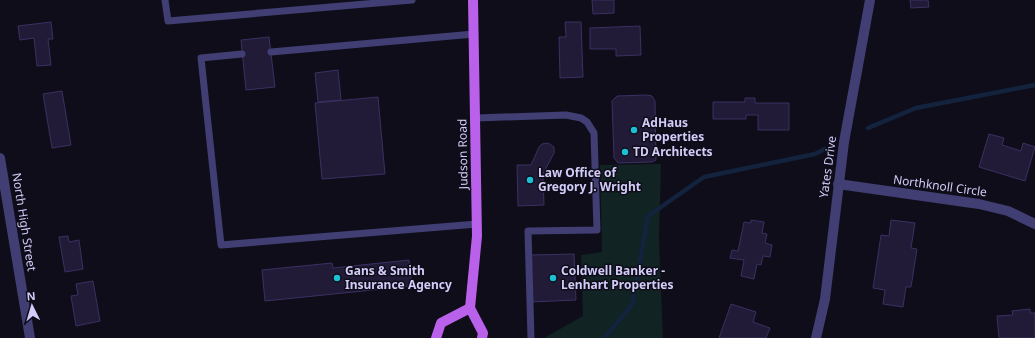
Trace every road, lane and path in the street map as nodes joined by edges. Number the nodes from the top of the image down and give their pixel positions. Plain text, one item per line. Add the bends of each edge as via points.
1 (165, 0) edge
2 (412, 0) edge
3 (473, 0) edge
4 (870, 0) edge
5 (474, 34) junction
6 (271, 52) dead end
7 (242, 54) dead end
8 (476, 118) junction
9 (0, 158) edge
10 (2, 178) edge
11 (838, 184) junction
12 (477, 224) junction
13 (1035, 224) edge
14 (470, 308) junction
15 (30, 338) edge
16 (436, 338) edge
17 (482, 338) edge
18 (531, 338) edge
19 (816, 338) edge

1 - 2 lane via 168,21
3 - 5 main road, Judson Road
4 - 11 street, Yates Drive
5 - 6 lane
5 - 8 main road, Judson Road
7 - 12 lane via 201,58 221,245
8 - 12 main road, Judson Road
8 - 18 lane via 566,115 581,118 594,132 597,230 528,231
9 - 10 street, North High Street
10 - 15 street, North High Street
11 - 13 street, Northknoll Circle via 979,204 1008,211
11 - 19 street, Yates Drive via 825,299
12 - 14 main road, Judson Road
14 - 16 main road via 441,323
14 - 17 main road via 483,333

